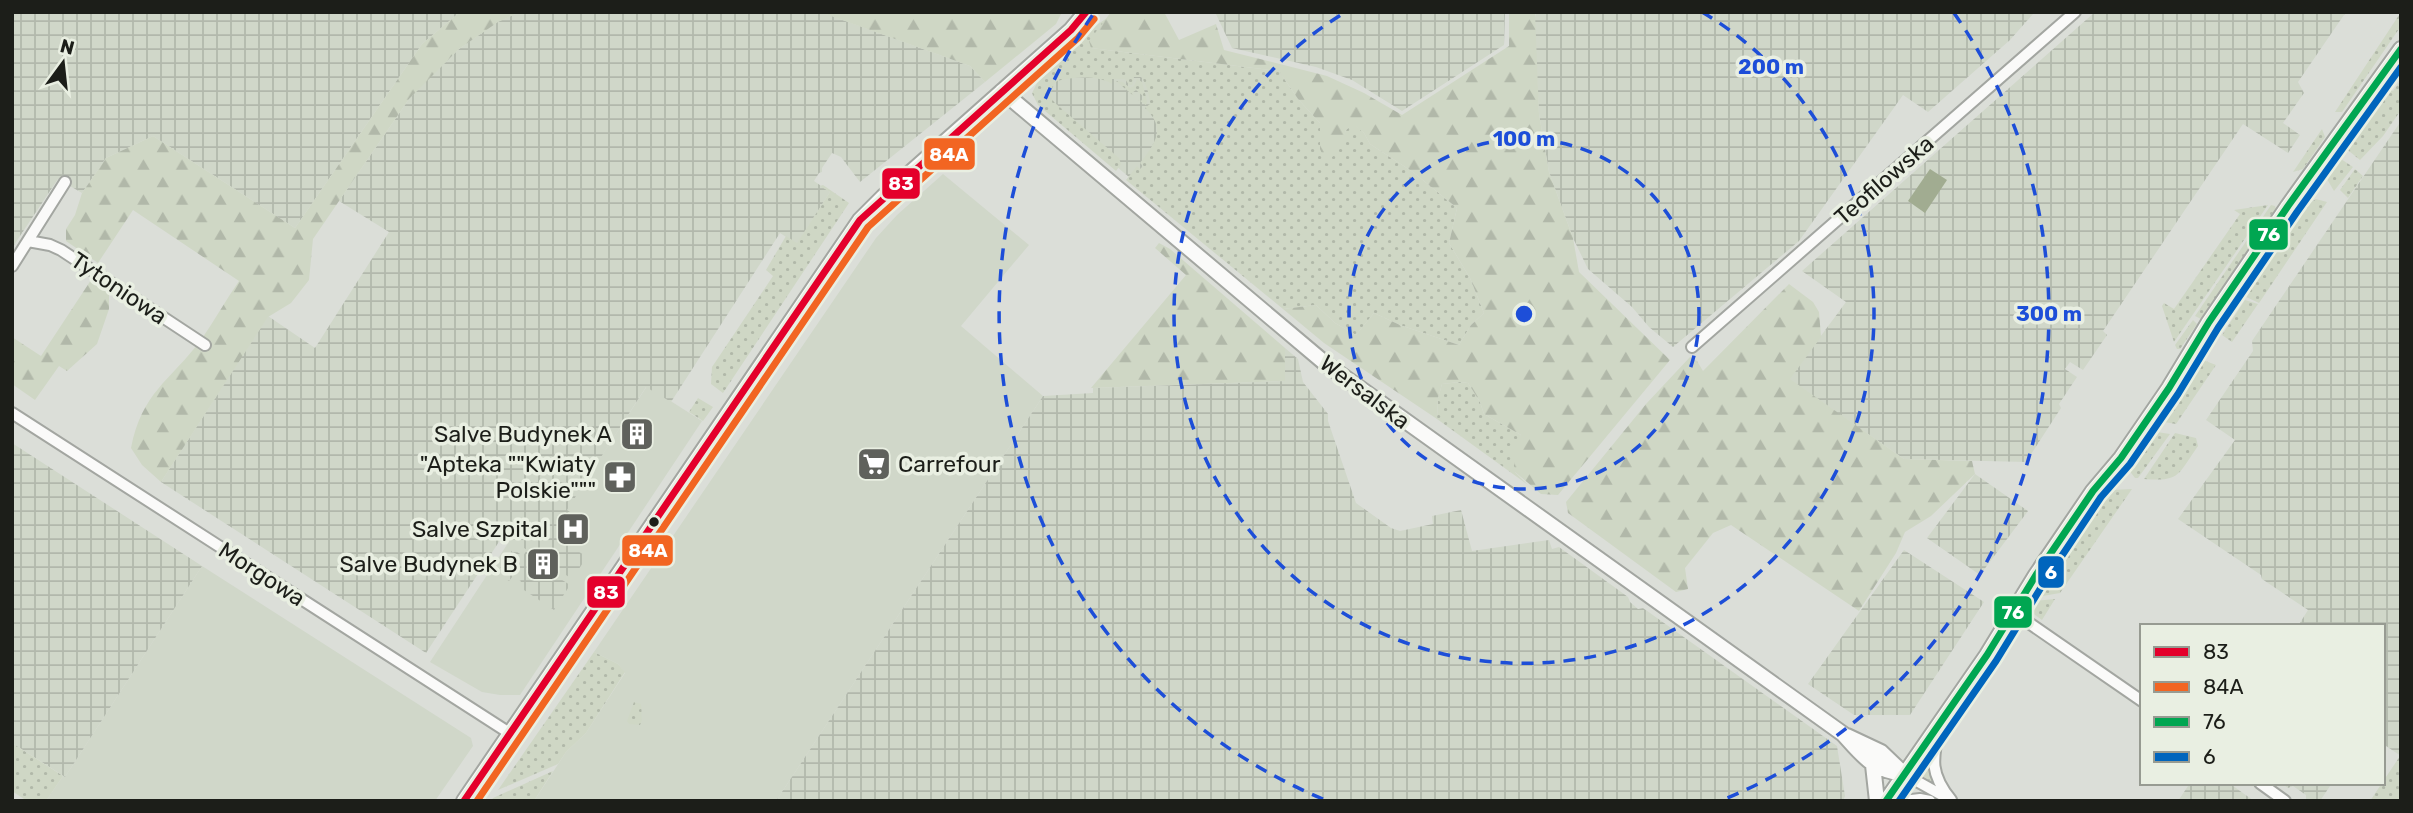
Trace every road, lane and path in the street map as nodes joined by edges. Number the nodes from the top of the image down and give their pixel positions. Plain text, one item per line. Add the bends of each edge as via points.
1 (1087, 12) edge
2 (2075, 12) edge
3 (2401, 49) edge
4 (1002, 91) junction
5 (65, 182) dead end
6 (29, 241) junction
7 (12, 266) edge
8 (205, 345) dead end
9 (1692, 347) dead end
10 (12, 414) edge
11 (2013, 612) junction
12 (2140, 700) edge
13 (1940, 724) junction
14 (511, 734) junction
15 (1843, 734) junction
16 (1873, 765) junction
17 (1904, 774) junction
18 (2263, 785) edge
19 (464, 801) edge
20 (1877, 801) edge
21 (1885, 801) edge
22 (1903, 801) edge
23 (1930, 801) edge
24 (1951, 801) edge
25 (2285, 801) edge

1 - 4 street
2 - 9 street, Teofilowska
3 - 11 street
4 - 14 street via 860,220
4 - 15 street, Wersalska via 1326,364
5 - 6 street
6 - 7 street
6 - 8 street, Tytoniowa via 61,250
10 - 14 street, Morgowa
11 - 12 street
11 - 13 street
13 - 17 street
13 - 24 street, Wersalska via 1934,768
14 - 19 street
15 - 16 street, Wersalska
15 - 17 street, Wersalska via 1881,752
16 - 17 street, Wersalska
16 - 20 street
17 - 21 street
17 - 24 street, Wersalska
18 - 25 street
22 - 23 street

